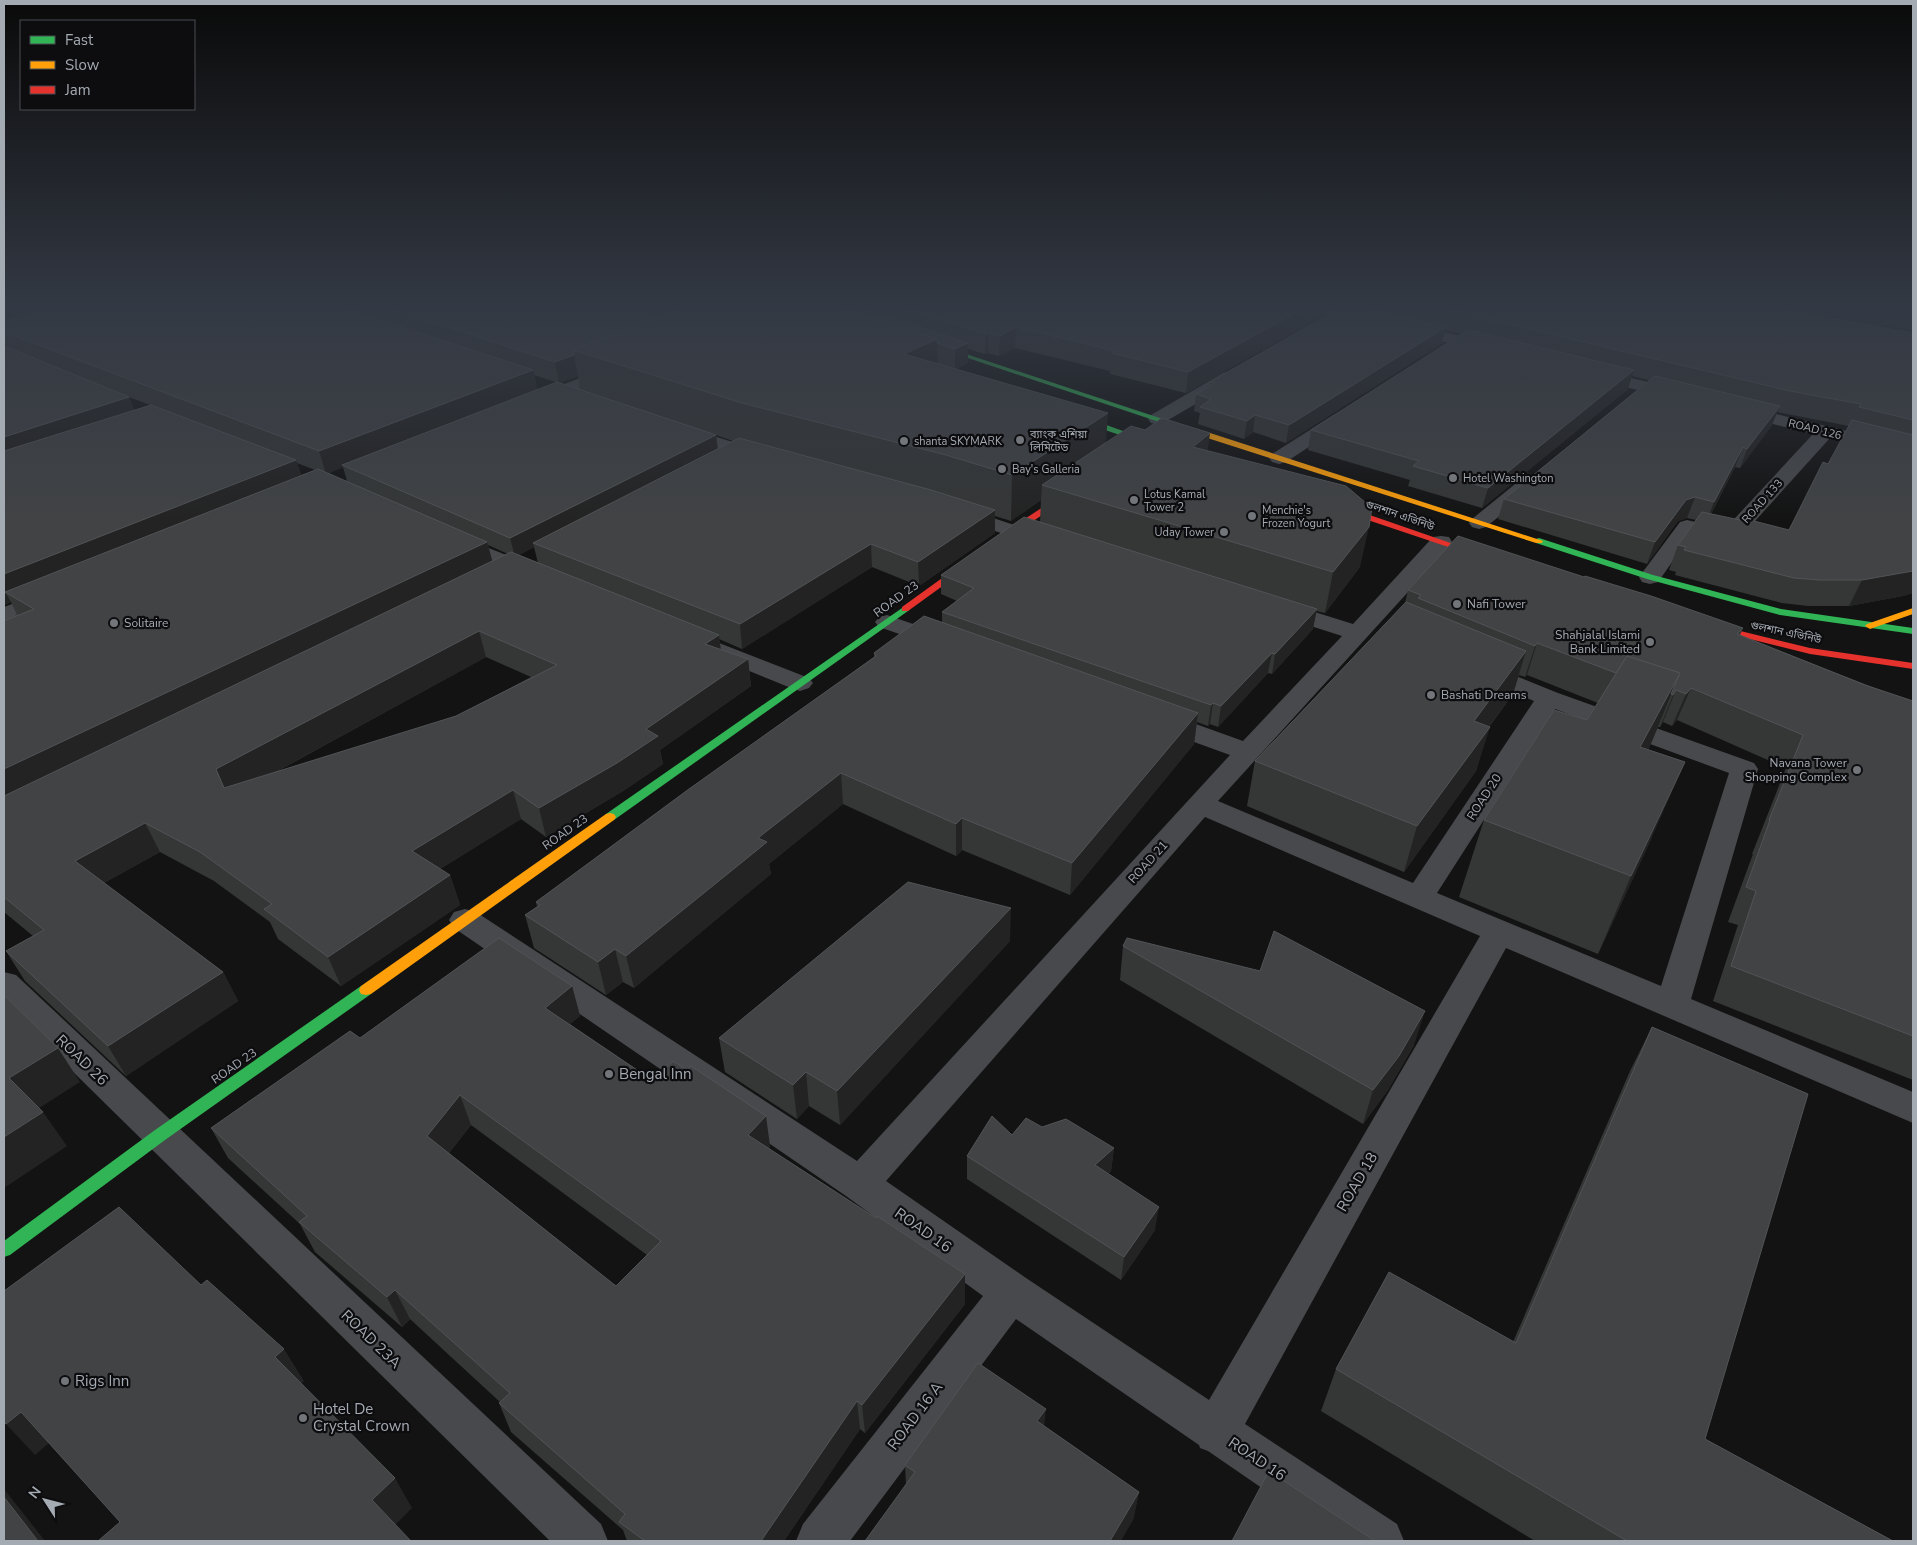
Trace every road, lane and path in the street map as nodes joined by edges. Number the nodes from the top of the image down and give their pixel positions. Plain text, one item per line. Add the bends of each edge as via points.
1 (594, 378) edge
2 (1035, 378) edge
3 (1228, 378) edge
4 (1613, 378) edge
5 (534, 381) edge
6 (1645, 386) junction
7 (562, 391) junction
8 (1693, 398) edge
9 (1630, 399) edge
10 (590, 400) edge
11 (1721, 406) edge
12 (517, 408) edge
13 (1353, 410) edge
14 (1062, 413) edge
15 (1157, 419) junction
16 (665, 425) edge
17 (1825, 432) junction
18 (1163, 446) edge
19 (739, 451) junction
20 (1913, 453) edge
21 (1279, 458) junction
22 (778, 462) edge
23 (714, 464) edge
24 (1547, 467) edge
25 (1081, 485) edge
26 (1320, 501) edge
27 (948, 509) edge
28 (1479, 523) junction
29 (1017, 528) junction
30 (435, 531) edge
31 (1048, 535) edge
32 (1441, 542) junction
33 (542, 554) edge
34 (1497, 560) edge
35 (516, 567) junction
36 (1650, 577) junction
37 (490, 580) edge
38 (553, 582) edge
39 (68, 589) edge
40 (1254, 600) edge
41 (1913, 611) edge
42 (4, 615) edge
43 (887, 622) junction
44 (1696, 622) edge
45 (1870, 626) junction
46 (1371, 628) junction
47 (1724, 631) junction
48 (1913, 631) edge
49 (700, 642) edge
50 (961, 649) edge
51 (1792, 658) edge
52 (1458, 659) edge
53 (1913, 666) edge
54 (800, 683) junction
55 (1549, 698) junction
56 (1136, 712) edge
57 (1248, 752) junction
58 (1200, 804) junction
59 (1419, 897) junction
60 (465, 920) junction
61 (1499, 932) junction
62 (4, 984) edge
63 (1672, 1005) junction
64 (1913, 1108) edge
65 (160, 1135) junction
66 (860, 1184) junction
67 (4, 1250) edge
68 (1010, 1292) junction
69 (1216, 1432) junction
70 (584, 1541) edge
71 (820, 1541) edge
72 (1380, 1541) edge

1 - 7 street
2 - 15 main road, গুলশান এভিনিউ
3 - 15 street
4 - 6 street
5 - 7 street
6 - 8 street
6 - 9 street
7 - 10 street
7 - 12 street
11 - 17 street, ROAD 126
13 - 21 street
14 - 18 main road via 1140,444
15 - 21 main road, গুলশান এভিনিউ
16 - 19 street
17 - 20 street, ROAD 126
17 - 36 street, ROAD 133 via 1730,537 1687,526
19 - 22 street
19 - 23 street
21 - 28 main road, গুলশান এভিনিউ
24 - 28 street
25 - 29 main road, ROAD 23
26 - 32 main road, গুলশান এভিনিউ
27 - 29 street
28 - 36 main road, গুলশান এভিনিউ
29 - 31 street
29 - 43 main road, ROAD 23
30 - 35 street
32 - 34 main road, গুলশান এভিনিউ
32 - 46 street, ROAD 21
33 - 35 street
35 - 37 street
35 - 38 street
36 - 45 main road, গুলশান এভিনিউ via 1780,612
39 - 42 street
40 - 46 street
41 - 45 main road
43 - 50 street
43 - 54 main road, ROAD 23
44 - 47 main road, গুলশান এভিনিউ
45 - 48 main road, গুলশান এভিনিউ
46 - 57 street, ROAD 21
47 - 51 main road
47 - 53 main road, গুলশান এভিনিউ via 1810,651
49 - 54 street
52 - 55 street
54 - 60 main road, ROAD 23
55 - 59 street, ROAD 20
55 - 63 street via 1744,769
56 - 57 street
57 - 58 street, ROAD 21
58 - 59 street
58 - 66 street, ROAD 21
59 - 61 street
60 - 65 main road, ROAD 23
60 - 66 street, ROAD 16
61 - 63 street
61 - 69 street, ROAD 18
62 - 65 street, ROAD 26
63 - 64 street
65 - 67 main road, ROAD 23
65 - 70 street, ROAD 23A
66 - 68 street, ROAD 16
68 - 69 street, ROAD 16
68 - 71 street, ROAD 16 A
69 - 72 street, ROAD 16

